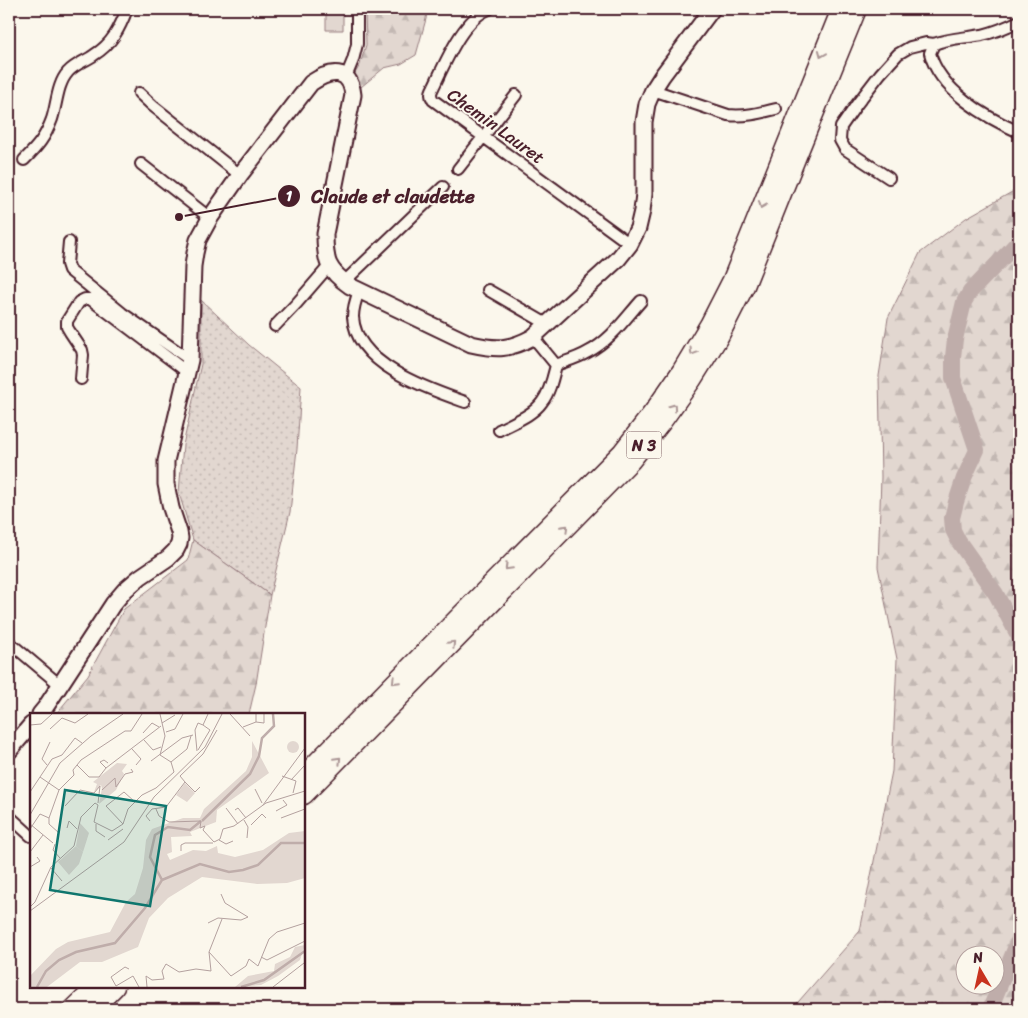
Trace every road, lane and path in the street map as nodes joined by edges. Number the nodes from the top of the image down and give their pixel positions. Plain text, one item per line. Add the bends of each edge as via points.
1 (127, 9) edge
2 (358, 9) edge
3 (489, 9) edge
4 (841, 9) edge
5 (857, 9) edge
6 (709, 10) edge
7 (1019, 21) edge
8 (934, 44) junction
9 (346, 77) junction
10 (653, 90) junction
11 (139, 93) dead end
12 (516, 95) dead end
13 (776, 109) dead end
14 (1019, 132) edge
15 (483, 137) junction
16 (24, 160) dead end
17 (141, 164) dead end
18 (458, 169) dead end
19 (240, 175) junction
20 (889, 178) dead end
21 (443, 188) dead end
22 (210, 218) junction
23 (69, 242) dead end
24 (630, 244) junction
25 (329, 266) junction
26 (344, 282) junction
27 (359, 290) junction
28 (488, 290) dead end
29 (641, 301) dead end
30 (547, 324) junction
31 (275, 326) dead end
32 (533, 337) junction
33 (556, 365) junction
34 (188, 366) junction
35 (80, 379) dead end
36 (465, 402) dead end
37 (500, 430) dead end
38 (9, 642) edge
39 (60, 685) junction
40 (41, 713) edge
41 (30, 726) edge
42 (9, 752) edge
43 (305, 774) edge
44 (305, 794) edge
45 (9, 816) edge
46 (30, 835) edge
47 (95, 988) edge
48 (114, 988) edge
49 (74, 1009) edge
50 (94, 1009) edge

1 - 16 street via 112,40 68,72 60,86 46,133
2 - 9 street via 357,44
3 - 15 street, Chemin Lauret via 477,17 455,42 431,93 433,100
4 -> 43 highway, N 3 via 732,280 709,325 653,412 622,452
44 -> 5 highway, N 3 via 631,461 692,380 745,286
6 - 10 main road
7 - 8 street via 982,35
8 - 14 street via 931,58 950,87 975,108
8 - 20 street via 910,47 898,54 841,127 840,140 845,149
9 - 19 main road via 326,74 312,83
9 - 25 main road via 353,94 325,234
10 - 13 street via 728,115 750,115
10 - 24 main road via 644,122 642,211
11 - 19 street
12 - 15 street
15 - 18 street
15 - 24 street, Chemin Lauret
17 - 22 street
19 - 22 main road
21 - 26 street
22 - 34 main road via 198,240 193,266
23 - 34 street via 69,270
24 - 30 main road
25 - 26 main road
25 - 31 street
26 - 27 main road
27 - 32 main road via 471,344 501,348 518,345
27 - 36 street via 353,317 357,332 374,358 424,387
28 - 30 street
29 - 33 street via 603,342 589,352
30 - 32 main road
32 - 33 street
33 - 37 street via 542,402
34 - 35 street via 90,299 85,299 79,302 67,322 82,350
34 - 39 main road via 166,461 166,484 179,532 179,544 168,558 140,577 113,604
38 - 39 street
39 - 40 main road
41 - 42 main road
45 - 46 street
47 - 49 highway
48 - 50 highway

